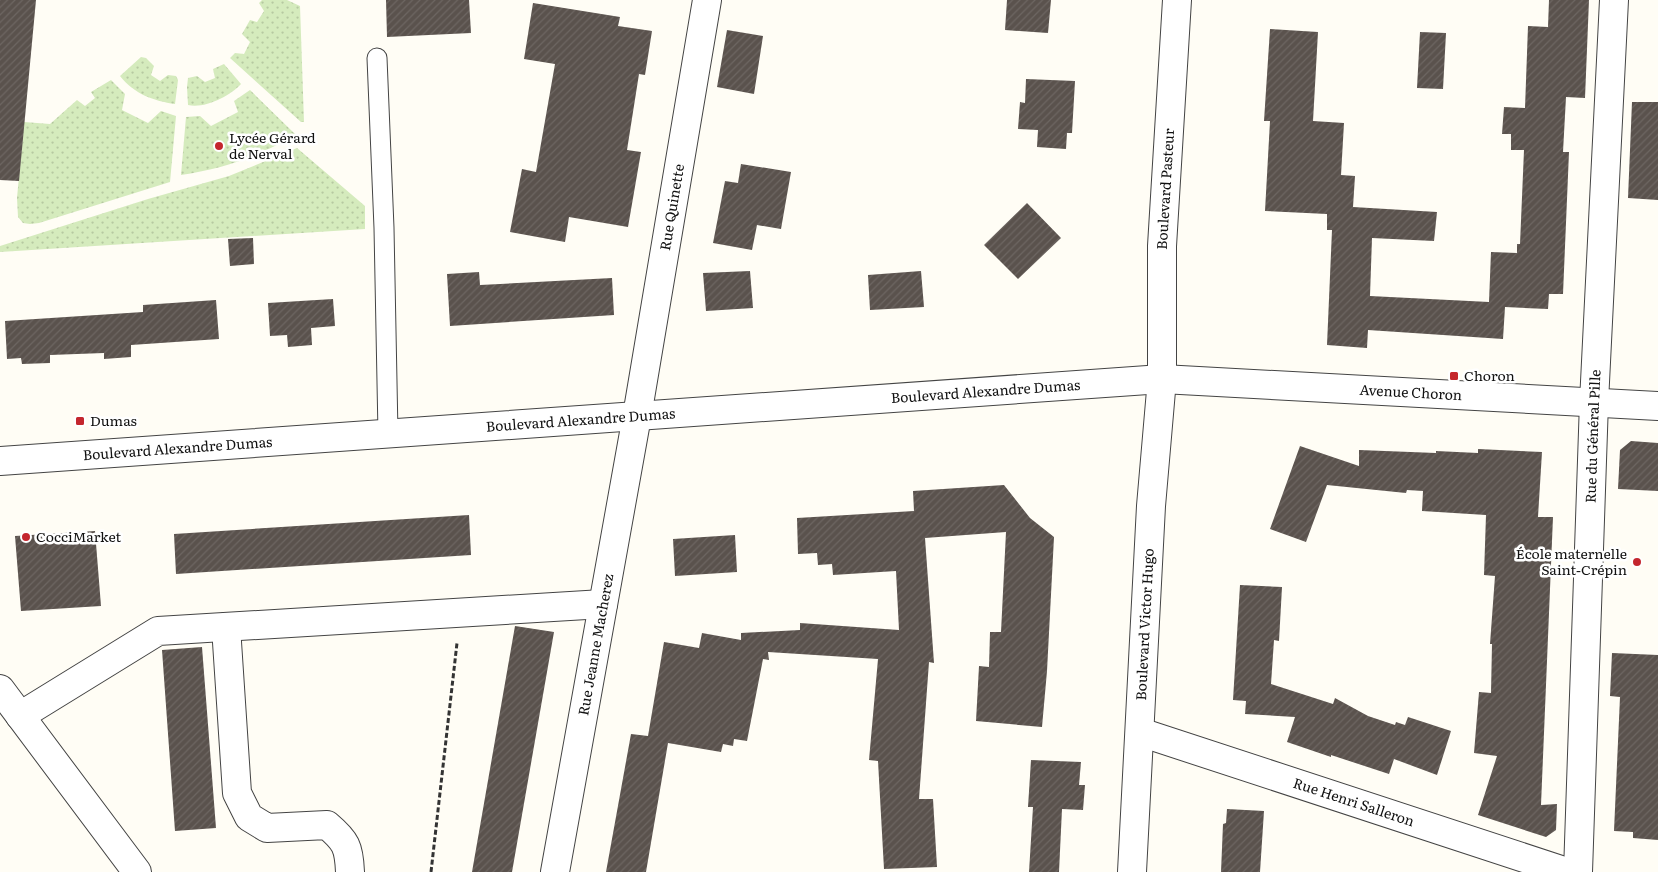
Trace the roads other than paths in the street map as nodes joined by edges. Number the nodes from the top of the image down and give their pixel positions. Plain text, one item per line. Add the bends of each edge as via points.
1 (707, 0) edge
2 (1176, 0) edge
3 (1614, 0) edge
4 (377, 58) dead end
5 (1162, 379) junction
6 (1594, 402) junction
7 (1658, 406) edge
8 (637, 416) junction
9 (388, 433) junction
10 (0, 460) edge
11 (603, 604) junction
12 (226, 627) junction
13 (0, 689) edge
14 (20, 716) junction
15 (1140, 732) junction
16 (137, 872) edge
17 (350, 872) edge
18 (554, 872) edge
19 (1132, 872) edge
20 (1567, 872) edge
21 (1578, 872) edge

1 - 8 street, Rue Quinette
2 - 5 street, Boulevard Pasteur via 1162,246
3 - 6 street, Rue du Général Pille
4 - 9 lane
5 - 6 street, Avenue Choron
5 - 8 street, Boulevard Alexandre Dumas
5 - 15 street, Boulevard Victor Hugo via 1151,506
6 - 7 street, Avenue Choron
6 - 21 street, Rue du Général Pille
8 - 9 street, Boulevard Alexandre Dumas
8 - 11 street, Rue Jeanne Macherez
9 - 10 street, Boulevard Alexandre Dumas
11 - 12 street
11 - 18 street, Rue Jeanne Macherez
12 - 14 street via 158,631
12 - 17 street via 236,793 249,816 267,828 327,825 342,838 349,856
13 - 14 street
14 - 16 street
15 - 19 street, Boulevard Victor Hugo
15 - 20 street, Rue Henri Salleron

